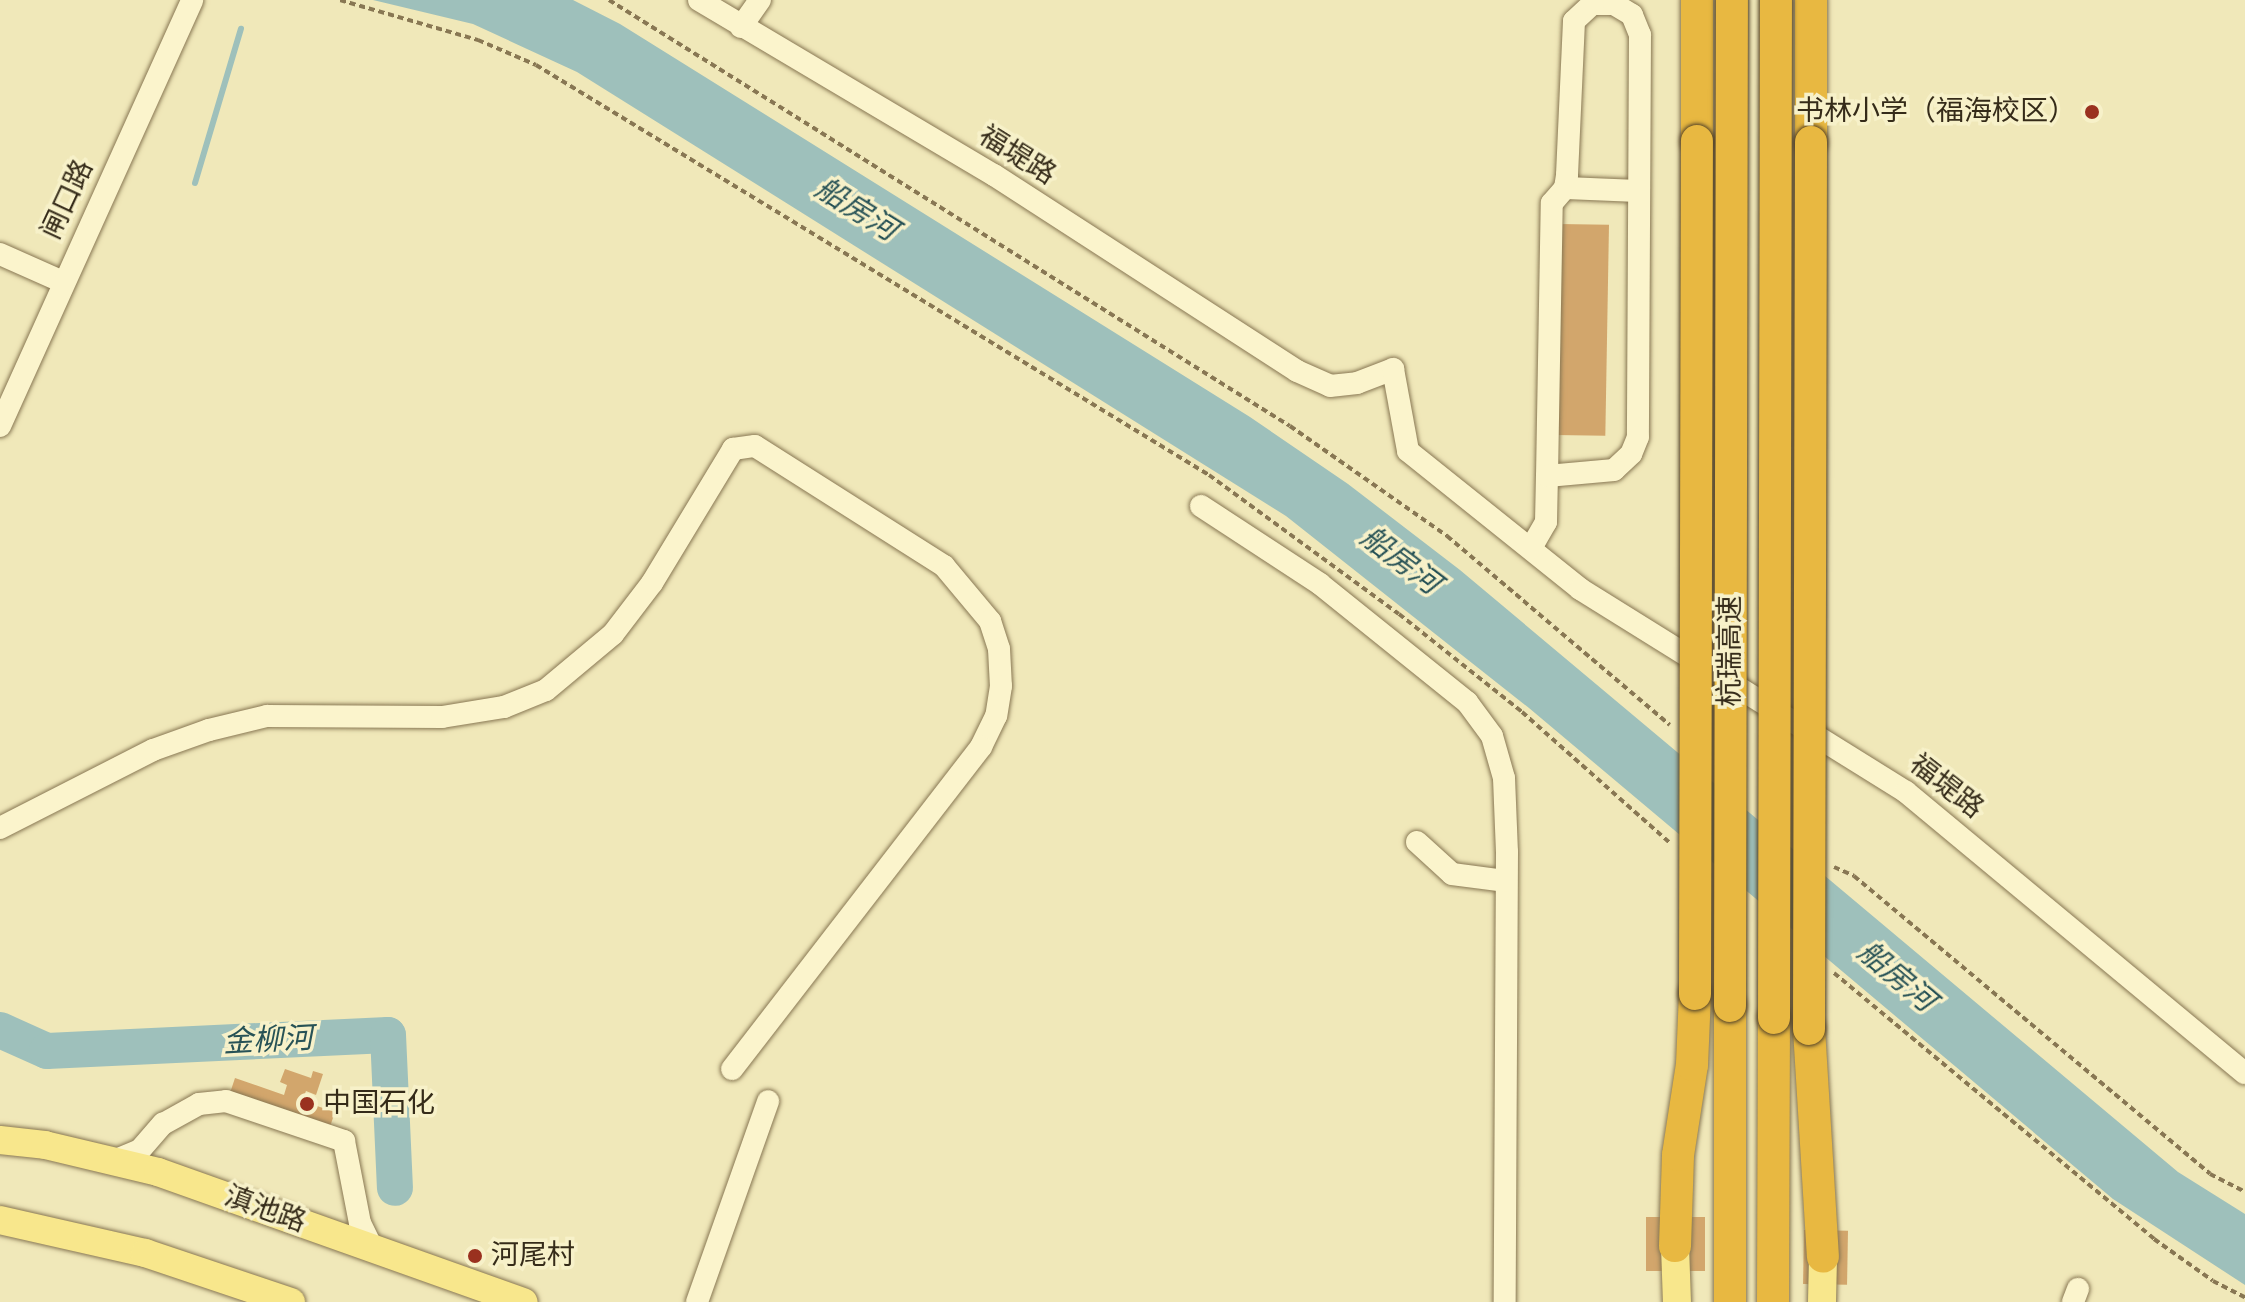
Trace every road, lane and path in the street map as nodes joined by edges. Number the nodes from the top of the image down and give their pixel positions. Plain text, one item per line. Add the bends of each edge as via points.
1 (192, 0) edge
2 (340, 0) edge
3 (609, 0) edge
4 (699, 0) edge
5 (760, 0) edge
6 (1697, 0) edge
7 (1732, 0) edge
8 (1776, 0) edge
9 (1811, 0) edge
10 (741, 27) junction
11 (1565, 188) junction
12 (1639, 191) junction
13 (0, 254) edge
14 (63, 282) junction
15 (0, 426) edge
16 (1209, 475) dead end
17 (1547, 476) junction
18 (1201, 506) dead end
19 (1531, 548) junction
20 (1673, 728) dead end
21 (0, 828) edge
22 (1417, 842) dead end
23 (1822, 857) dead end
24 (1505, 881) junction
25 (732, 1069) dead end
26 (2245, 1073) edge
27 (768, 1101) dead end
28 (0, 1140) edge
29 (114, 1161) junction
30 (2245, 1192) edge
31 (0, 1220) edge
32 (1675, 1246) joint
33 (373, 1250) junction
34 (1823, 1257) joint
35 (291, 1302) edge
36 (524, 1302) edge
37 (697, 1302) edge
38 (1505, 1302) edge
39 (1677, 1302) edge
40 (1730, 1302) edge
41 (1773, 1302) edge
42 (1822, 1302) edge

1 - 14 street, 闸口路
2 - 16 path via 478,40 536,65
3 - 20 path via 1290,426 1460,545
4 - 10 street, 福堤路
5 - 10 street
6 - 32 highway, bridge via 1695,994 1693,1056 1678,1155
7 - 40 highway, 杭瑞高速, bridge
8 - 41 highway, 杭瑞高速, bridge
9 - 34 highway, bridge via 1809,1029
10 - 19 street, 福堤路 via 994,175 1297,371 1330,386 1357,383 1393,369 1408,451
11 - 12 street
11 - 12 street via 1574,21 1592,4 1614,4 1632,15 1640,35
11 - 17 street via 1552,203
12 - 17 street via 1638,437 1631,454 1614,470
13 - 14 street
14 - 15 street, 闸口路
17 - 19 street via 1546,522
18 - 24 street via 1320,584 1467,702 1492,736 1504,778
19 - 26 street, 福堤路 via 1580,589 1906,792
21 - 25 street via 153,750 209,730 267,716 442,717 504,707 546,690 613,634 652,583 733,449 755,446 944,566 990,621 999,649 1001,686 996,716 981,747
22 - 24 street via 1452,874
23 - 30 path via 1854,876 2210,1174
24 - 38 street
27 - 37 street
28 - 29 main road, 滇池路
29 - 33 main road, 滇池路
29 - 33 street via 140,1150 163,1124 199,1104 226,1101 344,1141 360,1223
31 - 35 main road via 145,1253
32 - 39 main road
33 - 36 main road, 滇池路
34 - 42 main road

